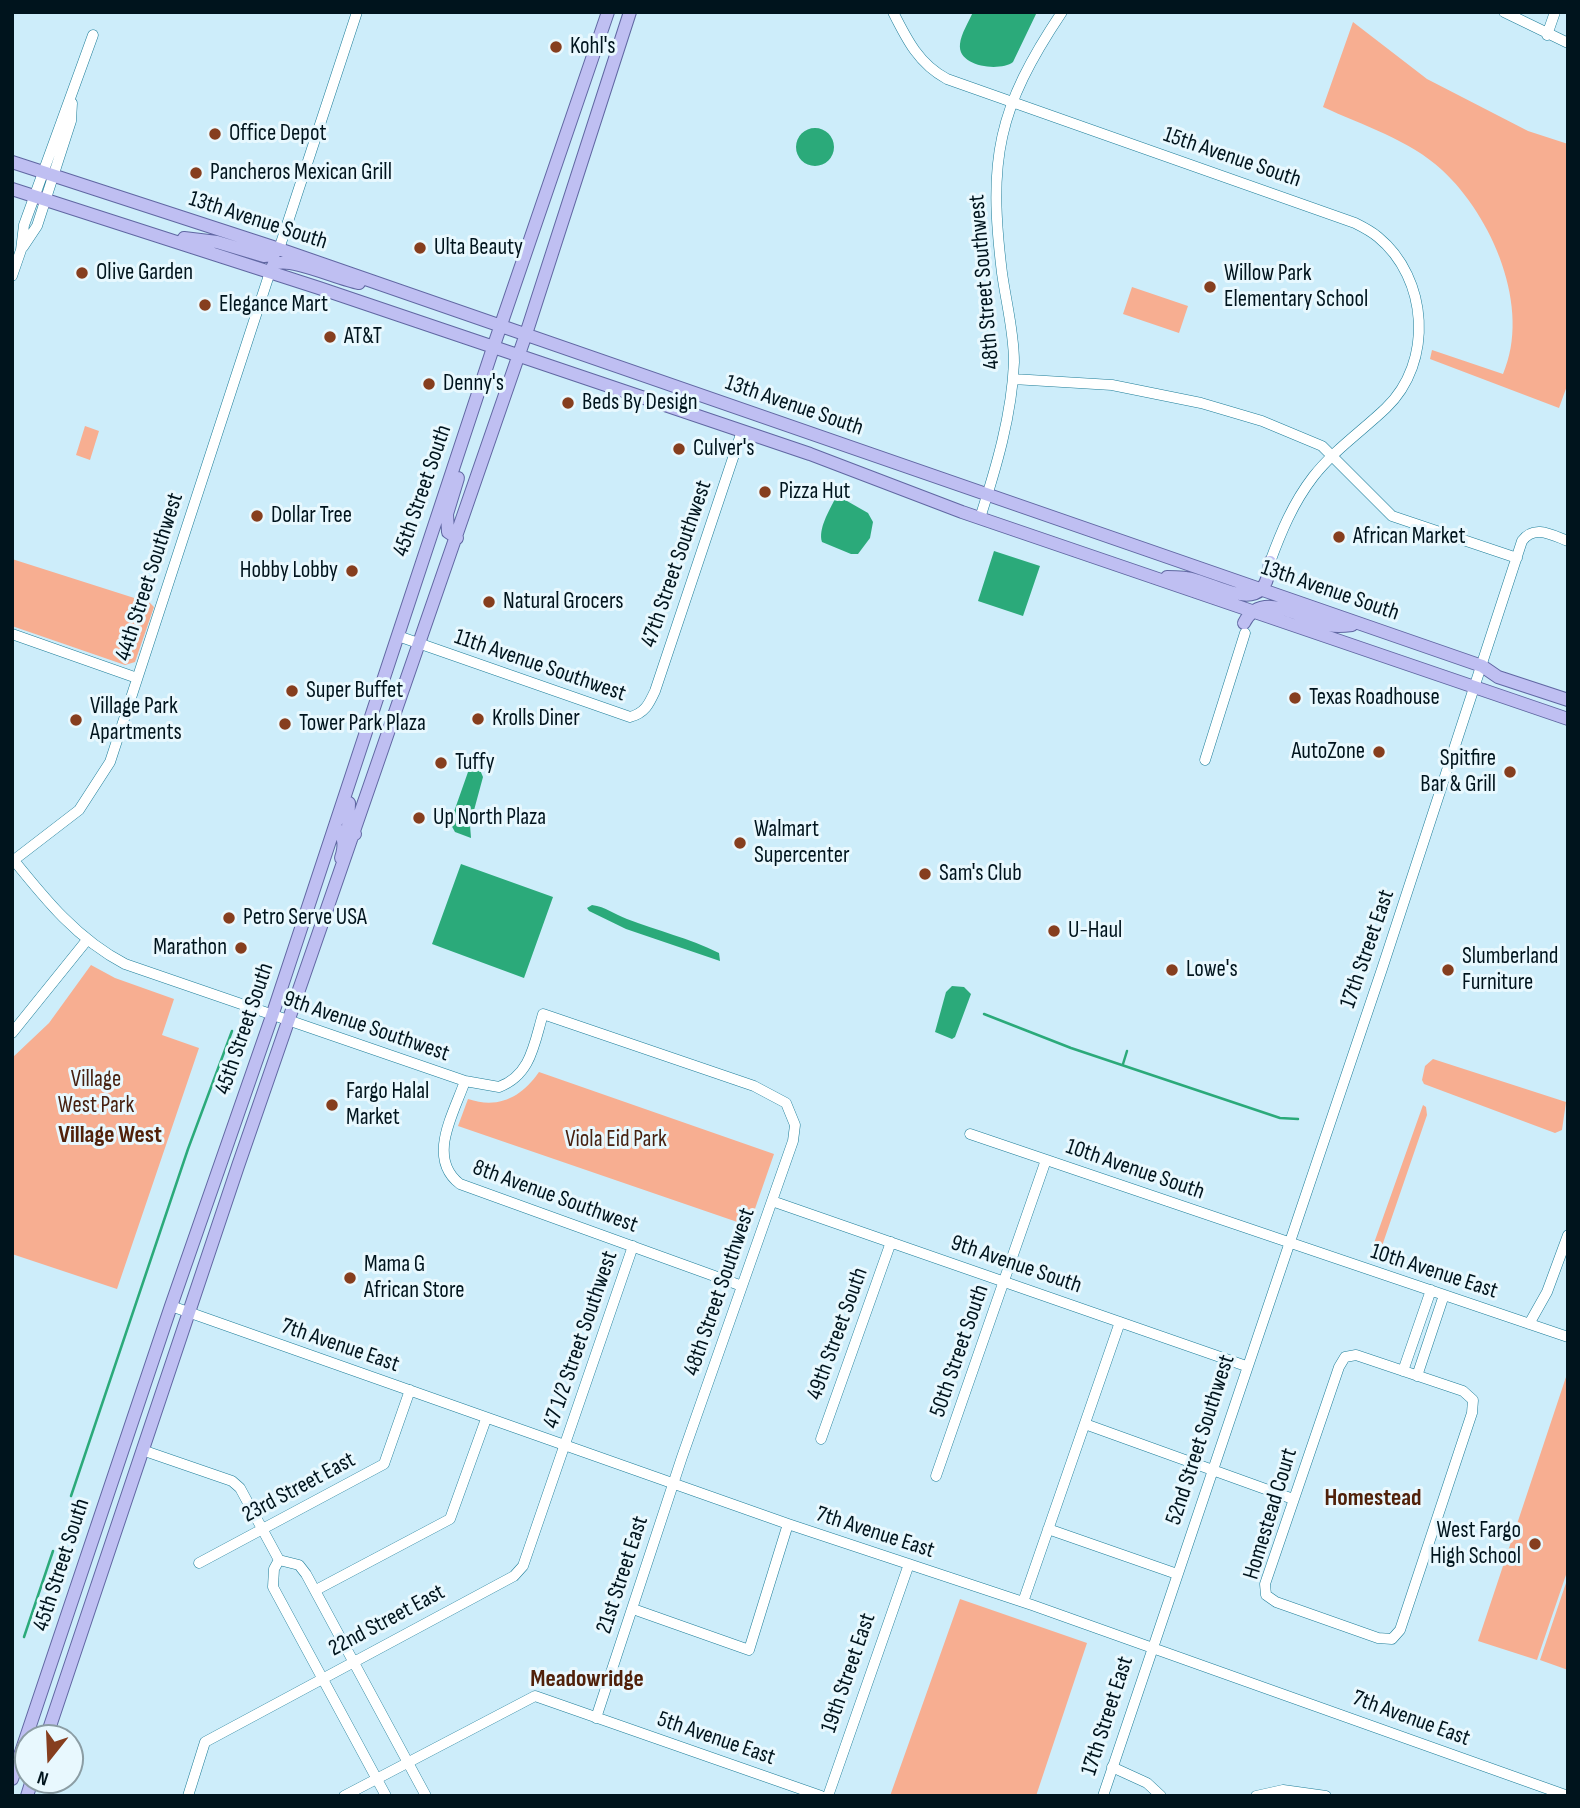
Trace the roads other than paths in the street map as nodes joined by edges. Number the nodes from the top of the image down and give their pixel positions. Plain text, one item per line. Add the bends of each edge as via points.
1 (357, 12) edge
2 (609, 12) edge
3 (630, 12) edge
4 (894, 12) edge
5 (1062, 12) edge
6 (1504, 12) edge
7 (1555, 12) edge
8 (1547, 35) junction
9 (93, 36) dead end
10 (1568, 43) edge
11 (1011, 102) junction
12 (574, 113) junction
13 (595, 119) junction
14 (12, 162) edge
15 (48, 174) junction
16 (12, 189) edge
17 (40, 199) junction
18 (558, 234) junction
19 (160, 236) junction
20 (279, 249) junction
21 (270, 272) junction
22 (12, 276) edge
23 (388, 287) junction
24 (501, 326) junction
25 (526, 334) junction
26 (493, 348) junction
27 (518, 356) junction
28 (1013, 379) junction
29 (467, 428) junction
30 (742, 431) junction
31 (849, 448) junction
32 (1332, 456) junction
33 (987, 495) junction
34 (980, 518) junction
35 (432, 530) junction
36 (457, 538) junction
37 (1566, 540) edge
38 (1517, 558) junction
39 (1270, 562) junction
40 (1148, 575) junction
41 (1237, 581) junction
42 (1265, 586) junction
43 (435, 600) junction
44 (1227, 603) junction
45 (1253, 612) junction
46 (1277, 621) junction
47 (1363, 625) junction
48 (1245, 628) junction
49 (12, 634) edge
50 (398, 636) junction
51 (420, 645) junction
52 (1482, 666) junction
53 (137, 678) junction
54 (1474, 689) junction
55 (1568, 699) edge
56 (646, 708) joint
57 (1568, 719) edge
58 (368, 726) junction
59 (1205, 760) dead end
60 (335, 827) junction
61 (355, 834) junction
62 (13, 859) edge
63 (321, 934) junction
64 (87, 940) junction
65 (272, 1016) junction
66 (291, 1022) junction
67 (12, 1033) edge
68 (465, 1081) junction
69 (970, 1134) dead end
70 (1046, 1160) junction
71 (772, 1201) junction
72 (1568, 1235) edge
73 (891, 1242) junction
74 (1288, 1243) junction
75 (633, 1246) junction
76 (1004, 1282) junction
77 (742, 1286) junction
78 (1431, 1290) junction
79 (1444, 1295) junction
80 (171, 1306) junction
81 (189, 1312) junction
82 (1119, 1322) junction
83 (1529, 1324) junction
84 (1568, 1336) edge
85 (1246, 1366) junction
86 (1403, 1371) junction
87 (1418, 1376) junction
88 (410, 1390) junction
89 (486, 1419) junction
90 (1084, 1424) junction
91 (821, 1439) dead end
92 (565, 1446) junction
93 (142, 1450) junction
94 (1210, 1471) junction
95 (936, 1476) dead end
96 (673, 1483) junction
97 (1293, 1499) junction
98 (788, 1524) junction
99 (262, 1528) junction
100 (1048, 1529) junction
101 (279, 1560) junction
102 (199, 1563) dead end
103 (909, 1564) junction
104 (1177, 1574) junction
105 (316, 1590) junction
106 (1023, 1602) junction
107 (633, 1609) junction
108 (1150, 1649) junction
109 (353, 1661) junction
110 (323, 1677) junction
111 (596, 1718) junction
112 (51, 1724) edge
113 (408, 1762) junction
114 (1112, 1767) junction
115 (377, 1778) junction
116 (12, 1779) edge
117 (188, 1796) edge
118 (344, 1796) edge
119 (386, 1796) edge
120 (426, 1796) edge
121 (821, 1796) edge
122 (828, 1796) edge
123 (1103, 1796) edge
124 (1161, 1796) edge
125 (1256, 1796) edge
126 (1326, 1796) edge
127 (1568, 1796) edge

1 - 20 street
2 - 12 main road, 45th Street South
2 - 13 main road via 606,43 586,100 589,116
3 - 13 main road, 45th Street South
4 - 11 street, 15th Avenue South via 926,67
5 - 11 street, 48th Street Southwest
6 - 8 street
7 - 8 street
8 - 10 street
9 - 15 street via 73,96 71,121
11 - 28 street, 48th Street Southwest via 997,156 995,218 1013,343
11 - 32 street, 15th Avenue South via 1323,211 1379,237 1405,269 1415,296 1420,333 1410,373 1388,407
12 - 18 main road via 584,127 565,190
12 - 24 main road, 45th Street South
13 - 18 main road, 45th Street South
14 - 15 main road, 13th Avenue South
15 - 17 street
15 - 20 main road, 13th Avenue South
16 - 17 main road, 13th Avenue South
17 - 19 main road, 13th Avenue South
17 - 22 street via 24,225
18 - 25 main road, 45th Street South
19 - 20 main road via 217,242 264,256
19 - 21 main road, 13th Avenue South
20 - 23 main road, 13th Avenue South
21 - 23 main road via 274,264 285,261 340,280
21 - 26 main road, 13th Avenue South
21 - 53 street, 44th Street Southwest
23 - 24 main road, 13th Avenue South
24 - 25 main road, 13th Avenue South
24 - 26 main road, 45th Street South
25 - 27 main road, 45th Street South
25 - 31 main road, 13th Avenue South
26 - 27 main road, 13th Avenue South
26 - 29 main road, 45th Street South
27 - 30 main road, 13th Avenue South
27 - 36 main road, 45th Street South
28 - 32 street via 1112,385 1201,403 1302,436
28 - 33 street, 48th Street Southwest
29 - 35 main road, 45th Street South
29 - 36 main road via 447,514 448,532
30 - 31 main road via 749,423 758,424
30 - 34 main road, 13th Avenue South
30 - 56 street, 47th Street Southwest
31 - 33 main road, 13th Avenue South
32 - 38 street via 1392,516
32 - 39 street, 15th Avenue South via 1294,505
33 - 34 street, 48th Street Southwest
33 - 41 main road, 13th Avenue South
34 - 40 main road, 13th Avenue South
35 - 43 main road via 445,541
35 - 50 main road, 45th Street South
36 - 43 main road, 45th Street South
37 - 38 street, 17th Street East via 1532,532 1525,537
38 - 52 street, 17th Street East
39 - 41 main road via 1255,579
39 - 42 main road
40 - 42 main road via 1190,579 1239,595
40 - 44 main road, 13th Avenue South
41 - 42 main road, 13th Avenue South
42 - 47 main road, 13th Avenue South
43 - 51 main road, 45th Street South
44 - 45 main road, 13th Avenue South
44 - 48 main road
45 - 46 main road, 13th Avenue South
45 - 47 main road via 1269,606 1331,626
45 - 48 main road
46 - 48 main road via 1262,619
46 - 54 main road, 13th Avenue South
47 - 52 main road, 13th Avenue South
48 - 59 street
49 - 53 street
50 - 51 street, 11th Avenue Southwest
50 - 58 main road, 45th Street South
51 - 56 street, 11th Avenue Southwest via 630,717
51 - 61 main road, 45th Street South
52 - 54 street, 17th Street East
52 - 55 main road, 13th Avenue South via 1498,677
53 - 62 street, 44th Street Southwest via 112,758 97,787 79,810
54 - 57 main road, 13th Avenue South
54 - 74 street, 17th Street East
58 - 60 main road, 45th Street South
58 - 61 main road via 367,750 346,819
60 - 63 main road via 342,832 344,850 328,895
60 - 65 main road, 45th Street South
61 - 63 main road, 45th Street South
62 - 64 street, 9th Avenue Southwest
63 - 66 main road, 45th Street South
64 - 65 street, 9th Avenue Southwest via 125,964
64 - 67 street
65 - 66 street, 9th Avenue Southwest
65 - 80 main road, 45th Street South
66 - 68 street, 9th Avenue Southwest
66 - 81 main road, 45th Street South
68 - 71 street, 48th Street Southwest via 499,1087 521,1074 543,1014 777,1096 792,1112 795,1133
68 - 75 street, 8th Avenue Southwest via 443,1153 452,1178
69 - 70 street, 10th Avenue South
70 - 74 street, 10th Avenue South
70 - 76 street, 50th Street South
71 - 73 street, 9th Avenue South
71 - 77 street, 48th Street Southwest
72 - 83 street via 1547,1293
73 - 76 street, 9th Avenue South
73 - 91 street, 49th Street South
74 - 78 street, 10th Avenue East
74 - 85 street, 52nd Street Southwest
75 - 77 street, 8th Avenue Southwest
75 - 92 street, 47 1/2 Street Southwest
76 - 82 street, 9th Avenue South
76 - 95 street, 50th Street South
77 - 96 street, 48th Street Southwest
78 - 79 street, 10th Avenue East
78 - 86 street
79 - 83 street, 10th Avenue East
79 - 87 street
80 - 81 street, 7th Avenue East
80 - 116 main road, 45th Street South
81 - 88 street, 7th Avenue East
81 - 93 main road, 45th Street South
82 - 85 street, 9th Avenue South
82 - 90 street
83 - 84 street, 10th Avenue East
85 - 94 street, 52nd Street Southwest
86 - 87 street, Homestead Court
86 - 97 street, Homestead Court via 1356,1355 1345,1357
87 - 97 street, Homestead Court via 1464,1391 1473,1400 1472,1413 1400,1630 1392,1639 1366,1634 1266,1595 1265,1584
88 - 89 street, 7th Avenue East
88 - 99 street, 23rd Street East via 384,1464
89 - 92 street, 7th Avenue East
89 - 105 street via 450,1519
90 - 94 street
90 - 100 street
92 - 96 street, 7th Avenue East
92 - 109 street, 22nd Street East via 523,1566 514,1576
93 - 99 street via 232,1481
93 - 112 main road, 45th Street South
94 - 97 street
94 - 104 street, 52nd Street Southwest
96 - 98 street, 7th Avenue East
96 - 107 street, 21st Street East
98 - 103 street, 7th Avenue East
98 - 107 street via 749,1650
99 - 101 street
99 - 102 street, 23rd Street East
100 - 104 street
100 - 106 street
101 - 105 street via 299,1565
101 - 110 street via 273,1587
103 - 106 street, 7th Avenue East
103 - 122 street, 19th Street East
104 - 108 street, 52nd Street Southwest
105 - 109 street
106 - 108 street, 7th Avenue East
107 - 111 street, 21st Street East
108 - 114 street, 17th Street East
108 - 127 street, 7th Avenue East
109 - 110 street, 22nd Street East
109 - 113 street
110 - 115 street
110 - 117 street, 22nd Street East via 205,1742
111 - 113 street, 5th Avenue East via 535,1696
111 - 121 street, 5th Avenue East
113 - 115 street, 5th Avenue East
113 - 120 street
114 - 123 street, 17th Street East
114 - 124 street via 1147,1783
115 - 118 street, 5th Avenue East
115 - 119 street
125 - 126 street via 1283,1790

